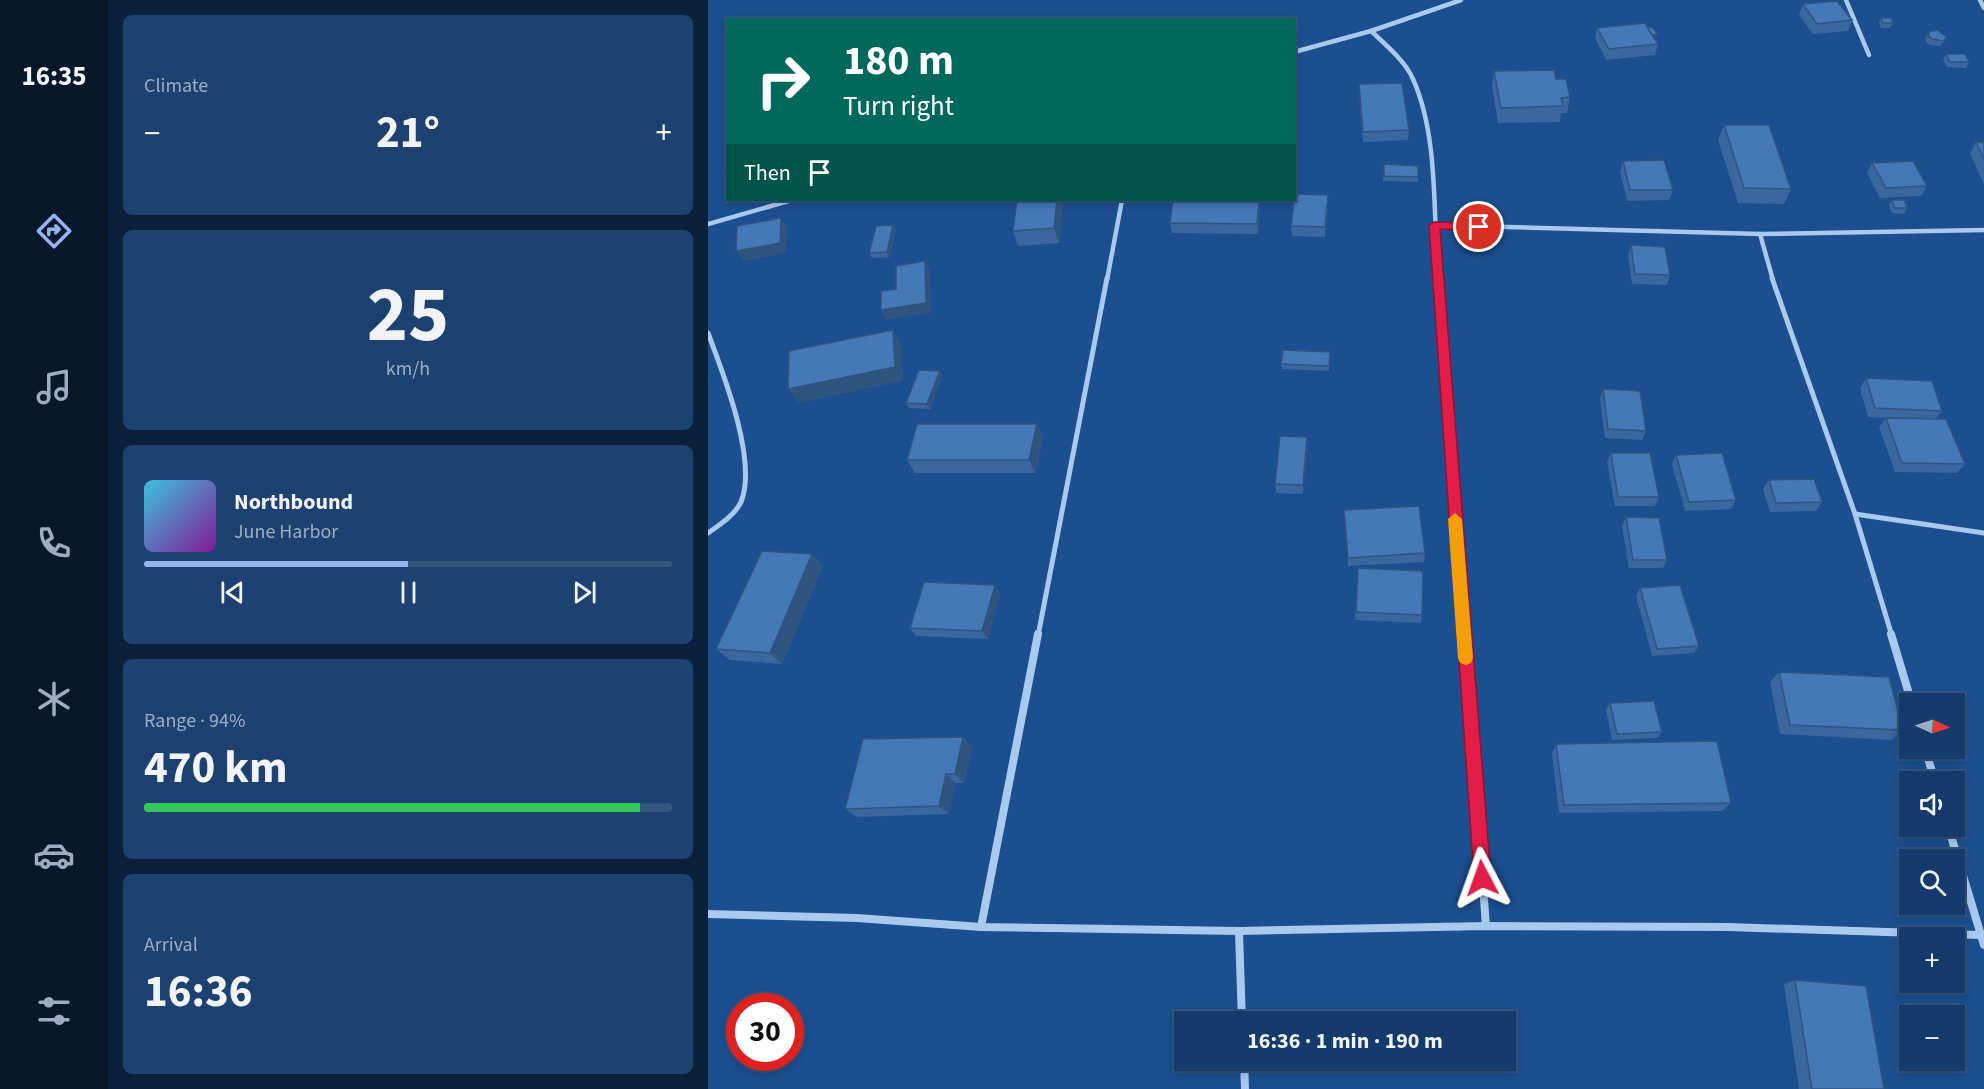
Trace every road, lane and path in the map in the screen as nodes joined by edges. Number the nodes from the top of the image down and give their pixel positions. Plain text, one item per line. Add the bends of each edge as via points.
1 (1461, 0) edge
2 (1846, 0) edge
3 (1980, 0) edge
4 (1984, 8) edge
5 (1371, 31) junction
6 (1296, 51) edge
7 (1869, 55) dead end
8 (788, 201) edge
9 (1122, 201) edge
10 (708, 224) edge
11 (1434, 225) junction
12 (1984, 231) edge
13 (1760, 234) junction
14 (708, 333) edge
15 (1855, 514) junction
16 (708, 533) edge
17 (1984, 533) edge
18 (1909, 693) edge
19 (1951, 837) edge
20 (708, 914) edge
21 (1486, 926) junction
22 (981, 927) junction
23 (1239, 931) junction
24 (1980, 935) junction
25 (1984, 945) edge
26 (1242, 1011) edge
27 (1244, 1071) edge
28 (1245, 1089) edge

1 - 5 street
2 - 7 street
3 - 4 street
5 - 6 street
5 - 11 street via 1413,78 1424,111 1431,138
8 - 10 street
9 - 22 street
11 - 13 street
11 - 21 street
12 - 13 street
13 - 15 street via 1778,298
14 - 16 street via 740,430 746,481 742,501 729,518
15 - 17 street
15 - 18 street
19 - 24 street
20 - 22 street via 856,918
21 - 23 street
21 - 24 street via 1728,927
22 - 23 street
23 - 26 street
24 - 25 street
27 - 28 street

